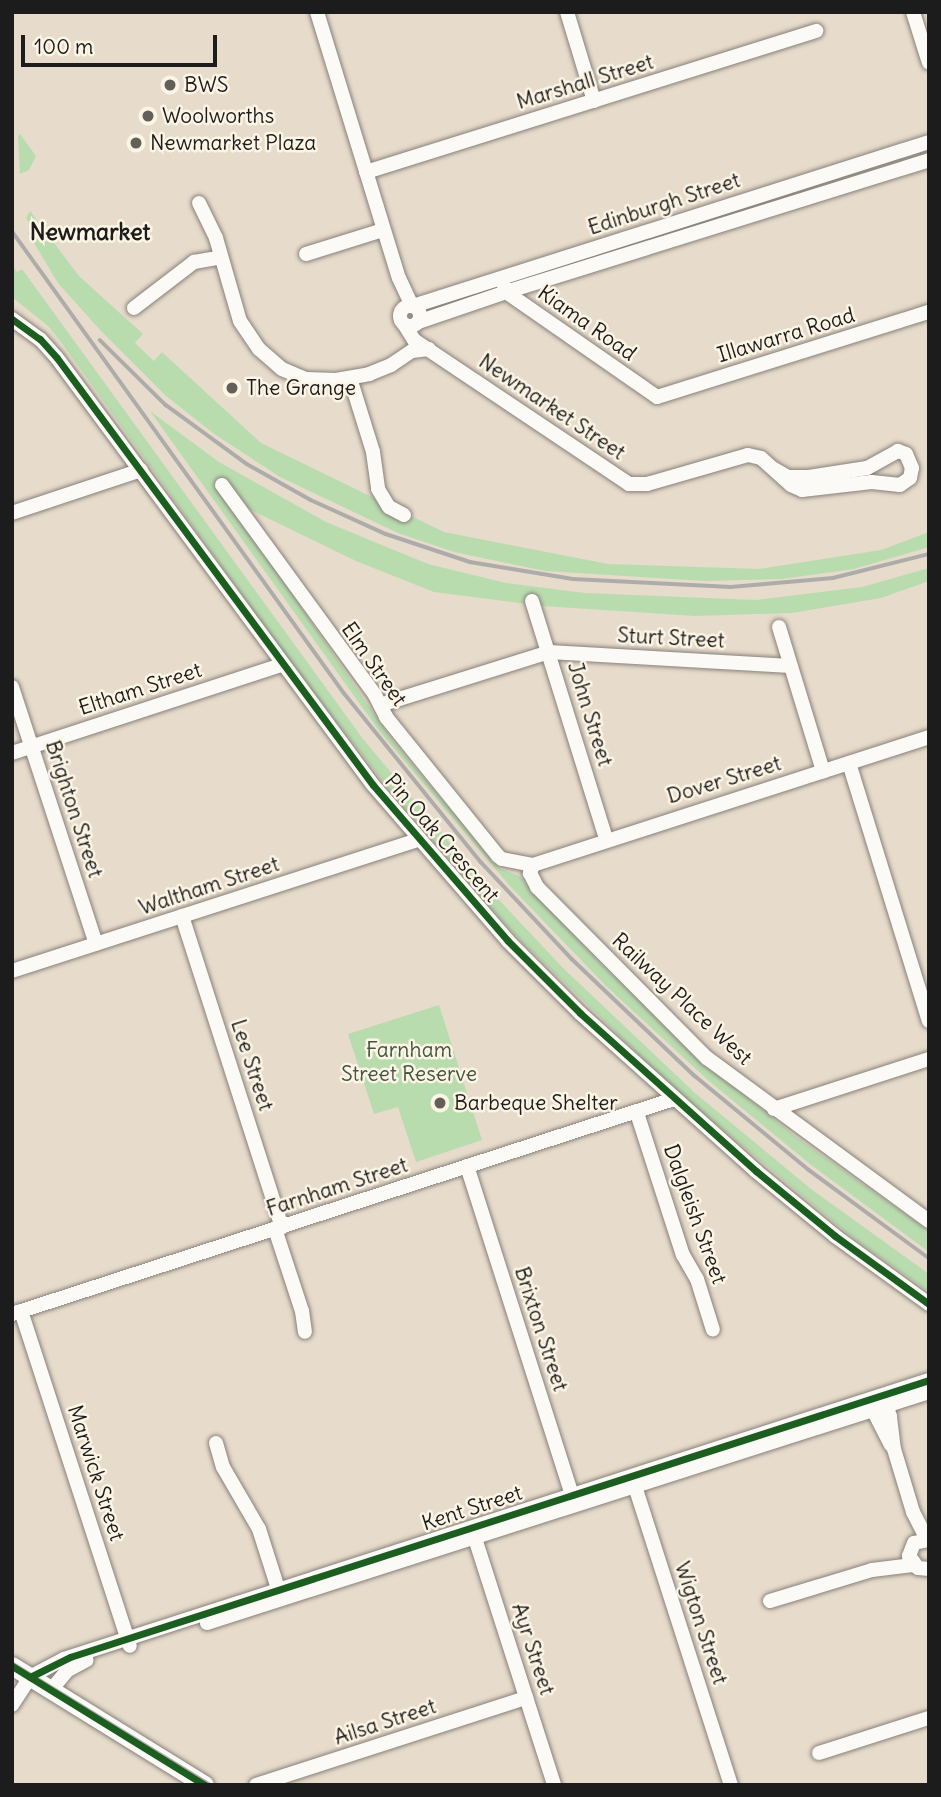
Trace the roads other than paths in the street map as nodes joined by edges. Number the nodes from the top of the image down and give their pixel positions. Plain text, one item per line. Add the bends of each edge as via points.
1 (317, 12) edge
2 (567, 12) edge
3 (913, 12) edge
4 (816, 31) dead end
5 (929, 63) edge
6 (594, 101) junction
7 (929, 142) edge
8 (929, 160) edge
9 (366, 172) junction
10 (199, 203) dead end
11 (383, 230) junction
12 (306, 254) dead end
13 (221, 257) junction
14 (503, 285) junction
15 (134, 308) dead end
16 (929, 312) edge
17 (411, 318) junction
18 (12, 319) edge
19 (429, 349) junction
20 (400, 359) junction
21 (350, 378) junction
22 (656, 397) joint
23 (774, 469) junction
24 (141, 470) junction
25 (222, 485) dead end
26 (12, 513) edge
27 (404, 515) dead end
28 (532, 601) dead end
29 (779, 627) dead end
30 (549, 652) junction
31 (281, 664) junction
32 (791, 666) junction
33 (12, 687) edge
34 (380, 705) junction
35 (929, 737) edge
36 (32, 747) junction
37 (12, 753) edge
38 (849, 763) junction
39 (823, 771) junction
40 (607, 839) junction
41 (418, 840) junction
42 (532, 868) junction
43 (182, 916) junction
44 (96, 944) junction
45 (12, 971) edge
46 (929, 1021) edge
47 (929, 1059) edge
48 (674, 1099) junction
49 (774, 1109) junction
50 (637, 1113) junction
51 (467, 1166) junction
52 (929, 1220) edge
53 (278, 1228) junction
54 (929, 1304) edge
55 (17, 1313) edge
56 (713, 1330) dead end
57 (305, 1332) dead end
58 (929, 1380) edge
59 (929, 1392) edge
60 (878, 1403) junction
61 (216, 1443) dead end
62 (633, 1480) junction
63 (574, 1500) junction
64 (473, 1532) junction
65 (922, 1557) edge
66 (280, 1595) junction
67 (770, 1601) dead end
68 (129, 1643) junction
69 (12, 1666) edge
70 (30, 1677) junction
71 (51, 1690) junction
72 (526, 1699) junction
73 (12, 1705) edge
74 (929, 1718) edge
75 (819, 1753) dead end
76 (205, 1785) edge
77 (256, 1785) edge
78 (554, 1785) edge
79 (731, 1785) edge

1 - 9 street
2 - 6 street
3 - 5 street
4 - 6 street, Marshall Street
6 - 9 street, Marshall Street
7 - 14 street, Edinburgh Street
8 - 14 street, Edinburgh Street
9 - 11 street
10 - 13 street
11 - 12 street
11 - 17 street
13 - 15 street via 194,262
13 - 21 street via 240,321 266,356 306,379
14 - 17 street, Edinburgh Street
14 - 22 street, Kiama Road
16 - 22 street, Illawarra Road
17 - 19 street, Newmarket Street
17 - 20 street via 411,345
18 - 24 street, Pin Oak Crescent via 57,358
19 - 20 street via 412,351
19 - 23 street, Newmarket Street via 629,484 647,484 748,455
20 - 21 street
21 - 27 street via 370,441 378,489 389,507
23 - 23 street, Newmarket Street via 792,478 821,475 867,468 898,451 906,454 912,468 910,478 900,485 872,482 808,490 791,485
24 - 26 street
24 - 31 street, Pin Oak Crescent
25 - 34 street, Elm Street
28 - 30 street, John Street
29 - 32 street
30 - 32 street, Sturt Street
30 - 34 street
30 - 40 street, John Street
31 - 36 street, Eltham Street
31 - 41 street, Pin Oak Crescent
32 - 39 street
33 - 36 street, Brighton Street
34 - 42 street, Elm Street via 502,859
35 - 38 street, Dover Street
36 - 37 street, Eltham Street
36 - 44 street, Brighton Street
38 - 39 street, Dover Street
38 - 46 street
39 - 40 street, Dover Street
40 - 42 street, Dover Street
41 - 43 street, Waltham Street
41 - 48 street, Pin Oak Crescent via 508,941
42 - 49 street, Railway Place West via 537,887 640,994 707,1058
43 - 44 street, Waltham Street
43 - 53 street, Lee Street
44 - 45 street, Waltham Street
47 - 49 street
48 - 50 street, Farnham Street
48 - 54 street, Pin Oak Crescent via 835,1236
49 - 52 street, Railway Place West
50 - 51 street, Farnham Street
50 - 56 street, Dalgleish Street via 683,1255 697,1279
51 - 53 street, Farnham Street
51 - 63 street, Brixton Street
53 - 55 street, Farnham Street
53 - 57 street, Lee Street
55 - 68 street, Marwick Street
58 - 60 street, Kent Street
59 - 60 street, Kent Street
60 - 62 street, Kent Street
60 - 65 street via 913,1512
61 - 66 street via 223,1467 260,1529
62 - 63 street, Kent Street
62 - 79 street, Wigton Street
63 - 64 street, Kent Street
64 - 66 street, Kent Street
64 - 72 street, Ayr Street
65 - 67 street
66 - 68 street, Kent Street
68 - 70 street, Kent Street via 54,1663
68 - 71 street, Kent Street via 71,1668
69 - 70 main road
70 - 71 main road
70 - 73 street
71 - 76 main road
72 - 77 street, Ailsa Street
72 - 78 street, Ayr Street
74 - 75 street

